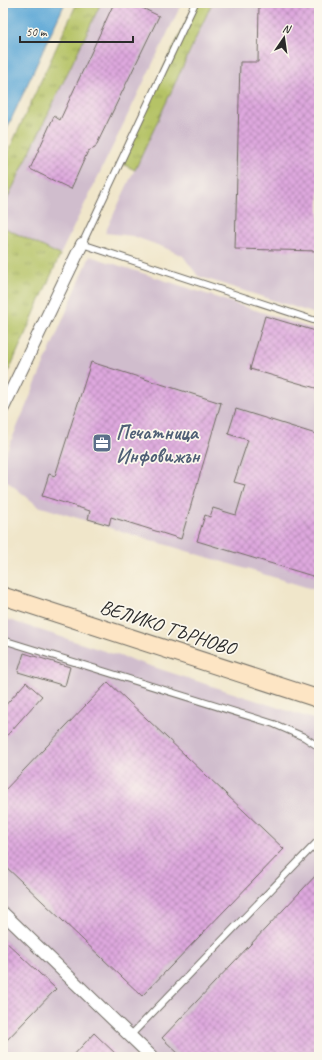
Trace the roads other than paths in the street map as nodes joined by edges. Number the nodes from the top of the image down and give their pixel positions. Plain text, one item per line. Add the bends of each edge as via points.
1 (195, 3) edge
2 (82, 244) junction
3 (319, 322) edge
4 (3, 408) edge
5 (3, 596) edge
6 (3, 640) edge
7 (319, 699) edge
8 (319, 747) edge
9 (319, 840) edge
10 (3, 913) edge
11 (130, 1036) junction
12 (152, 1057) edge

1 - 2 lane
2 - 3 lane
2 - 4 street
5 - 7 street, ВЕЛИКО ТЪРНОВО
6 - 8 lane via 274,724 304,737
9 - 11 lane
10 - 11 street
11 - 12 street

